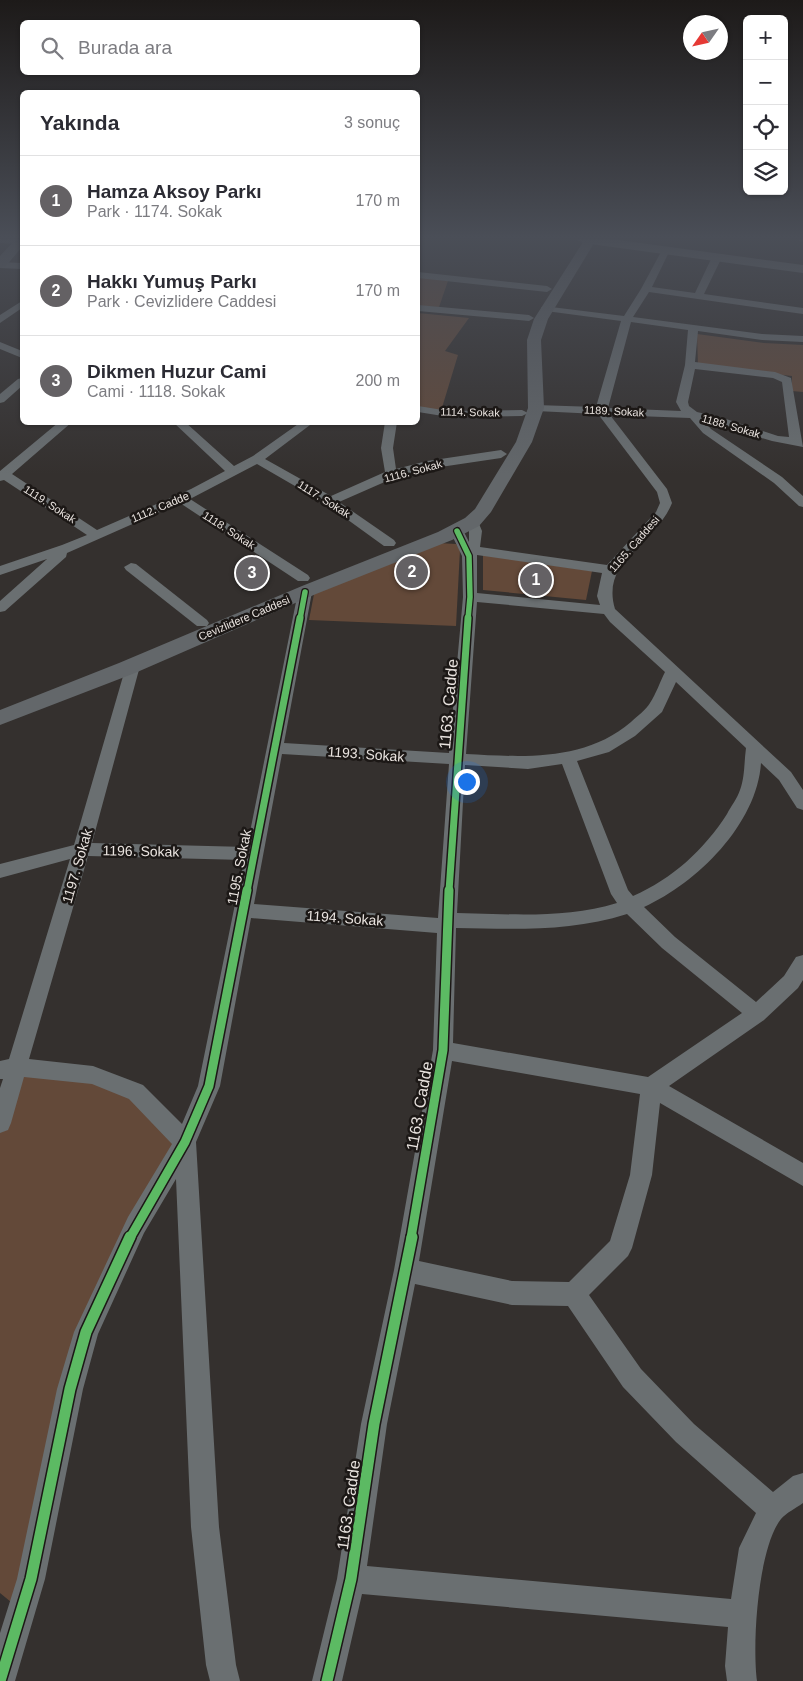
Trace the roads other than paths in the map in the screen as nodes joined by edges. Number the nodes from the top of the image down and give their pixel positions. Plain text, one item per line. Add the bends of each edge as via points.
1 (523, 317) edge
2 (542, 317) edge
3 (616, 317) edge
4 (529, 318) joint
5 (627, 319) junction
6 (693, 327) junction
7 (803, 339) edge
8 (0, 345) edge
9 (20, 355) edge
10 (20, 355) edge
11 (7, 360) dead end
12 (690, 366) junction
13 (20, 384) edge
14 (788, 392) junction
15 (803, 393) edge
16 (0, 400) edge
17 (420, 409) edge
18 (529, 411) junction
19 (601, 411) junction
20 (693, 415) junction
21 (63, 425) edge
22 (181, 425) edge
23 (305, 425) edge
24 (390, 425) edge
25 (799, 442) edge
26 (500, 454) junction
27 (257, 459) junction
28 (233, 472) junction
29 (392, 474) junction
30 (2, 475) edge
31 (181, 498) junction
32 (330, 501) junction
33 (803, 502) edge
34 (460, 521) junction
35 (96, 535) junction
36 (389, 543) junction
37 (67, 548) junction
38 (471, 553) junction
39 (131, 567) dead end
40 (610, 570) junction
41 (0, 571) edge
42 (304, 585) junction
43 (470, 597) junction
44 (0, 608) edge
45 (608, 610) junction
46 (202, 623) junction
47 (135, 658) junction
48 (674, 671) junction
49 (0, 703) edge
50 (0, 718) edge
51 (754, 746) junction
52 (275, 748) junction
53 (568, 758) junction
54 (457, 760) junction
55 (803, 804) edge
56 (82, 849) junction
57 (255, 854) junction
58 (0, 871) edge
59 (631, 907) junction
60 (244, 910) junction
61 (447, 923) junction
62 (803, 963) edge
63 (757, 1014) junction
64 (443, 1050) junction
65 (9, 1068) edge
66 (651, 1087) junction
67 (0, 1123) edge
68 (185, 1142) junction
69 (803, 1175) edge
70 (406, 1270) junction
71 (574, 1294) junction
72 (803, 1486) edge
73 (772, 1508) junction
74 (352, 1579) junction
75 (743, 1614) junction
76 (0, 1680) edge
77 (225, 1681) edge
78 (327, 1681) edge
79 (742, 1681) edge

1 - 4 street
2 - 18 main road, Cevizlidere Caddesi via 534,340
3 - 5 street
4 - 18 main road, Cevizlidere Caddesi via 520,347
5 - 6 street
5 - 19 street
6 - 7 street
6 - 12 street, 1188. Sokak
8 - 9 street
10 - 11 street
12 - 14 street via 779,376 787,380
12 - 20 street, 1188. Sokak via 682,402
13 - 16 street
14 - 15 street
14 - 25 street
17 - 18 street, 1114. Sokak via 449,414
18 - 19 street, 1189. Sokak
18 - 26 main road, Cevizlidere Caddesi
18 - 34 main road, Cevizlidere Caddesi via 524,442 482,512
19 - 20 street, 1189. Sokak
19 - 40 street, 1165. Caddesi via 662,492 666,503 662,513
20 - 25 street, 1188. Sokak via 719,420 768,437
20 - 33 street via 707,431 778,480
21 - 30 street
22 - 28 street
23 - 27 street, 1112. Cadde
24 - 29 street via 386,462
26 - 29 street, 1116. Sokak
26 - 34 main road, Cevizlidere Caddesi
27 - 28 street, 1112. Cadde
27 - 32 street, 1117. Sokak
28 - 31 street, 1112. Cadde
29 - 32 street, 1116. Sokak
30 - 35 street, 1119. Sokak
31 - 35 street, 1112. Cadde
31 - 42 street, 1118. Sokak
32 - 36 street, 1117. Sokak
34 - 36 main road, Cevizlidere Caddesi
34 - 38 street, 1163. Cadde via 461,544
34 - 38 street, 1163. Cadde via 477,530
34 - 42 main road, Cevizlidere Caddesi
35 - 37 street, 1112. Cadde
36 - 42 main road, Cevizlidere Caddesi
37 - 41 street, 1112. Cadde
37 - 44 street
38 - 40 street
38 - 43 street, 1163. Cadde
39 - 46 street
40 - 45 street, 1165. Caddesi via 605,588
42 - 46 main road, Cevizlidere Caddesi
42 - 47 main road, Cevizlidere Caddesi
42 - 52 street, 1195. Sokak
43 - 45 street
43 - 54 street, 1163. Cadde
45 - 48 street via 623,628
46 - 47 main road, Cevizlidere Caddesi
47 - 49 main road, Cevizlidere Caddesi
47 - 50 main road, Cevizlidere Caddesi
47 - 56 street, 1197. Sokak
48 - 51 street
48 - 53 street, 1193. Sokak via 656,708 629,732 602,748
51 - 55 street via 785,776
51 - 59 street, 1194. Sokak via 749,788 730,826 702,860 672,884
52 - 54 street, 1193. Sokak
52 - 57 street, 1195. Sokak
53 - 54 street, 1193. Sokak via 528,763
53 - 59 street via 620,894
54 - 61 street, 1163. Cadde
56 - 57 street, 1196. Sokak
56 - 58 street, 1196. Sokak
56 - 65 street, 1197. Sokak
57 - 60 street, 1195. Sokak
59 - 61 street, 1194. Sokak via 580,919
59 - 63 street
60 - 61 street, 1194. Sokak
60 - 68 street, 1195. Sokak via 209,1086
61 - 64 street, 1163. Cadde
62 - 63 street via 791,982
63 - 66 street
64 - 66 street
64 - 70 street, 1163. Cadde
65 - 67 street, 1197. Sokak
65 - 68 street via 93,1075 136,1092
66 - 69 street
66 - 71 street via 640,1175 620,1248
68 - 76 street, 1195. Sokak via 136,1225 86,1332 70,1389 31,1579
68 - 77 street via 205,1527
70 - 71 street via 512,1293
70 - 74 street, 1163. Cadde via 374,1424
71 - 73 street via 632,1378 685,1433
72 - 73 street
73 - 75 street via 753,1548
74 - 75 street
74 - 78 street, 1163. Cadde
75 - 79 street

